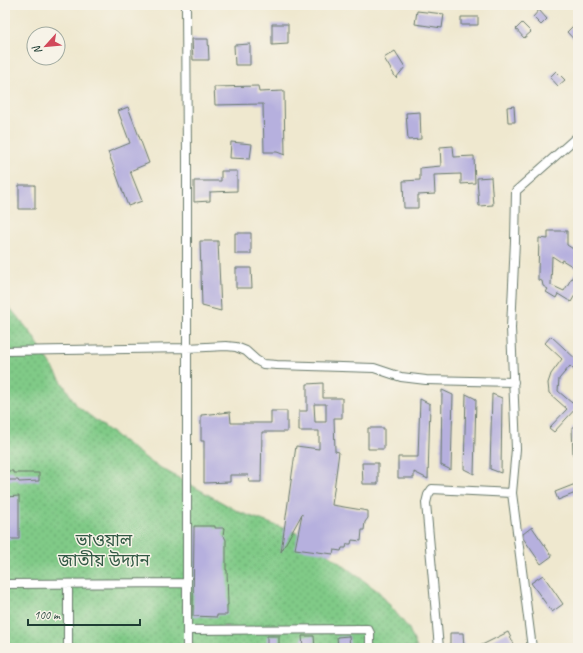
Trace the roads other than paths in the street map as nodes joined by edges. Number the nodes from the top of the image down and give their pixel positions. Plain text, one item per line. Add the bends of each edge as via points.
1 (186, 5) edge
2 (578, 136) edge
3 (187, 348) junction
4 (5, 351) edge
5 (514, 382) junction
6 (512, 493) junction
7 (187, 583) junction
8 (5, 584) edge
9 (68, 584) junction
10 (187, 630) junction
11 (68, 648) edge
12 (187, 648) edge
13 (370, 648) edge
14 (439, 648) edge
15 (532, 648) edge

1 - 3 street
2 - 5 street via 516,191 511,328
3 - 4 street
3 - 5 street via 236,347 263,364 374,368 400,377 426,380
3 - 7 street
5 - 6 street via 516,449
6 - 14 street via 432,489 428,495 426,503
6 - 15 street
7 - 9 street
7 - 10 street
8 - 9 street
9 - 11 street
10 - 12 street
10 - 13 street via 368,629

